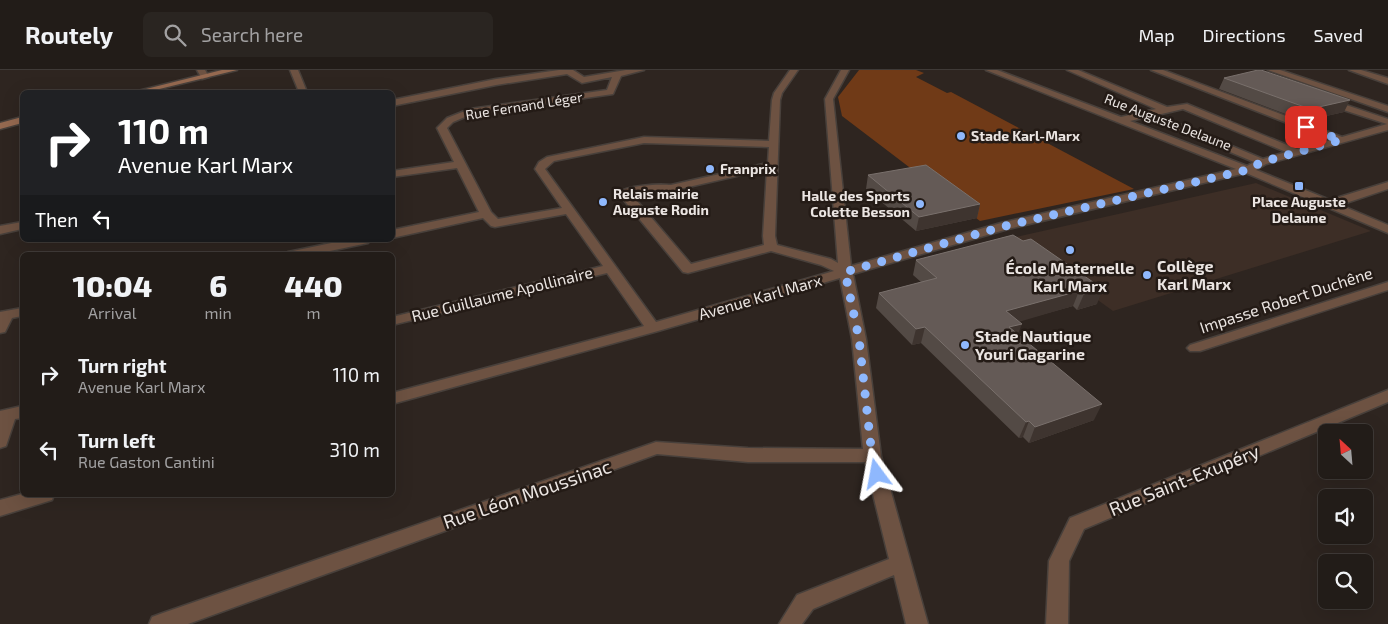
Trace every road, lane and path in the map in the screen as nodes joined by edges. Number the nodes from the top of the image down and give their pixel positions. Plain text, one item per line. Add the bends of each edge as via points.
1 (233, 70) edge
2 (294, 70) edge
3 (519, 70) edge
4 (640, 70) edge
5 (794, 70) edge
6 (845, 70) edge
7 (990, 70) edge
8 (1072, 70) edge
9 (1155, 70) edge
10 (1272, 70) edge
11 (1353, 70) edge
12 (203, 73) edge
13 (495, 74) dead end
14 (618, 74) junction
15 (582, 80) junction
16 (1388, 81) edge
17 (1220, 84) dead end
18 (1203, 88) junction
19 (145, 90) edge
20 (302, 90) edge
21 (554, 92) dead end
22 (1319, 98) edge
23 (395, 103) edge
24 (1388, 109) edge
25 (1166, 110) junction
26 (1148, 114) junction
27 (1120, 120) junction
28 (20, 121) edge
29 (1388, 122) edge
30 (0, 126) edge
31 (1388, 127) edge
32 (1341, 140) junction
33 (773, 144) junction
34 (1297, 153) junction
35 (1262, 162) junction
36 (462, 164) junction
37 (772, 165) junction
38 (1247, 170) junction
39 (395, 174) edge
40 (1388, 185) edge
41 (1330, 204) junction
42 (569, 210) junction
43 (486, 214) junction
44 (20, 226) edge
45 (1388, 229) edge
46 (0, 230) edge
47 (395, 233) edge
48 (355, 242) edge
49 (770, 242) junction
50 (307, 252) edge
51 (843, 257) junction
52 (612, 268) junction
53 (845, 272) junction
54 (1388, 286) edge
55 (20, 312) edge
56 (3, 316) edge
57 (395, 320) edge
58 (653, 328) junction
59 (0, 329) edge
60 (1195, 348) dead end
61 (1388, 396) edge
62 (395, 398) edge
63 (10, 415) edge
64 (0, 442) edge
65 (872, 456) junction
66 (38, 497) edge
67 (0, 508) edge
68 (901, 563) junction
69 (194, 618) edge
70 (160, 624) edge
71 (790, 624) edge
72 (917, 624) edge
73 (1057, 624) edge

1 - 12 main road
2 - 20 street
3 - 13 street
4 - 14 street
5 - 33 street via 776,100
6 - 51 street via 829,99
7 - 27 street, Rue Auguste Delaune
8 - 25 street
9 - 18 street
10 - 24 street
11 - 16 street
12 - 19 main road
14 - 15 street
14 - 36 street, Rue Fernand Léger via 610,92 470,112 450,120 442,128
15 - 21 street via 587,85
15 - 23 street via 569,70
17 - 18 street
18 - 32 street
22 - 29 street
25 - 26 street
25 - 34 street via 1184,106
26 - 27 street
26 - 35 street
27 - 38 street, Rue Auguste Delaune
28 - 30 main road
31 - 32 street, Avenue Karl Marx
32 - 34 street, Avenue Karl Marx
33 - 37 street
33 - 42 street via 644,140 551,160 540,169
34 - 35 street, Avenue Karl Marx
35 - 38 street, Avenue Karl Marx
36 - 39 street
36 - 43 street, Rue Fernand Léger
37 - 49 street
37 - 49 street via 672,188 624,193 688,269
38 - 41 street, Rue Auguste Delaune
38 - 53 street, Avenue Karl Marx via 1005,226
40 - 41 street
41 - 45 street, Rue Auguste Delaune
42 - 43 street via 500,224
42 - 52 street
43 - 47 street
44 - 46 street
48 - 50 street
49 - 51 street
49 - 53 street
51 - 53 street
52 - 57 street, Rue Guillaume Apollinaire
52 - 58 street
53 - 58 street, Avenue Karl Marx
53 - 65 street via 859,339
54 - 60 street, Impasse Robert Duchêne
55 - 56 street
56 - 59 street
58 - 62 street, Avenue Karl Marx
61 - 73 street, Rue Saint-Exupéry via 1077,524 1059,561
63 - 64 street
65 - 68 street
65 - 69 street, Rue Léon Moussinac via 748,455 656,448
66 - 67 street
68 - 71 street via 805,602
68 - 72 street
69 - 70 street, Rue Léon Moussinac

